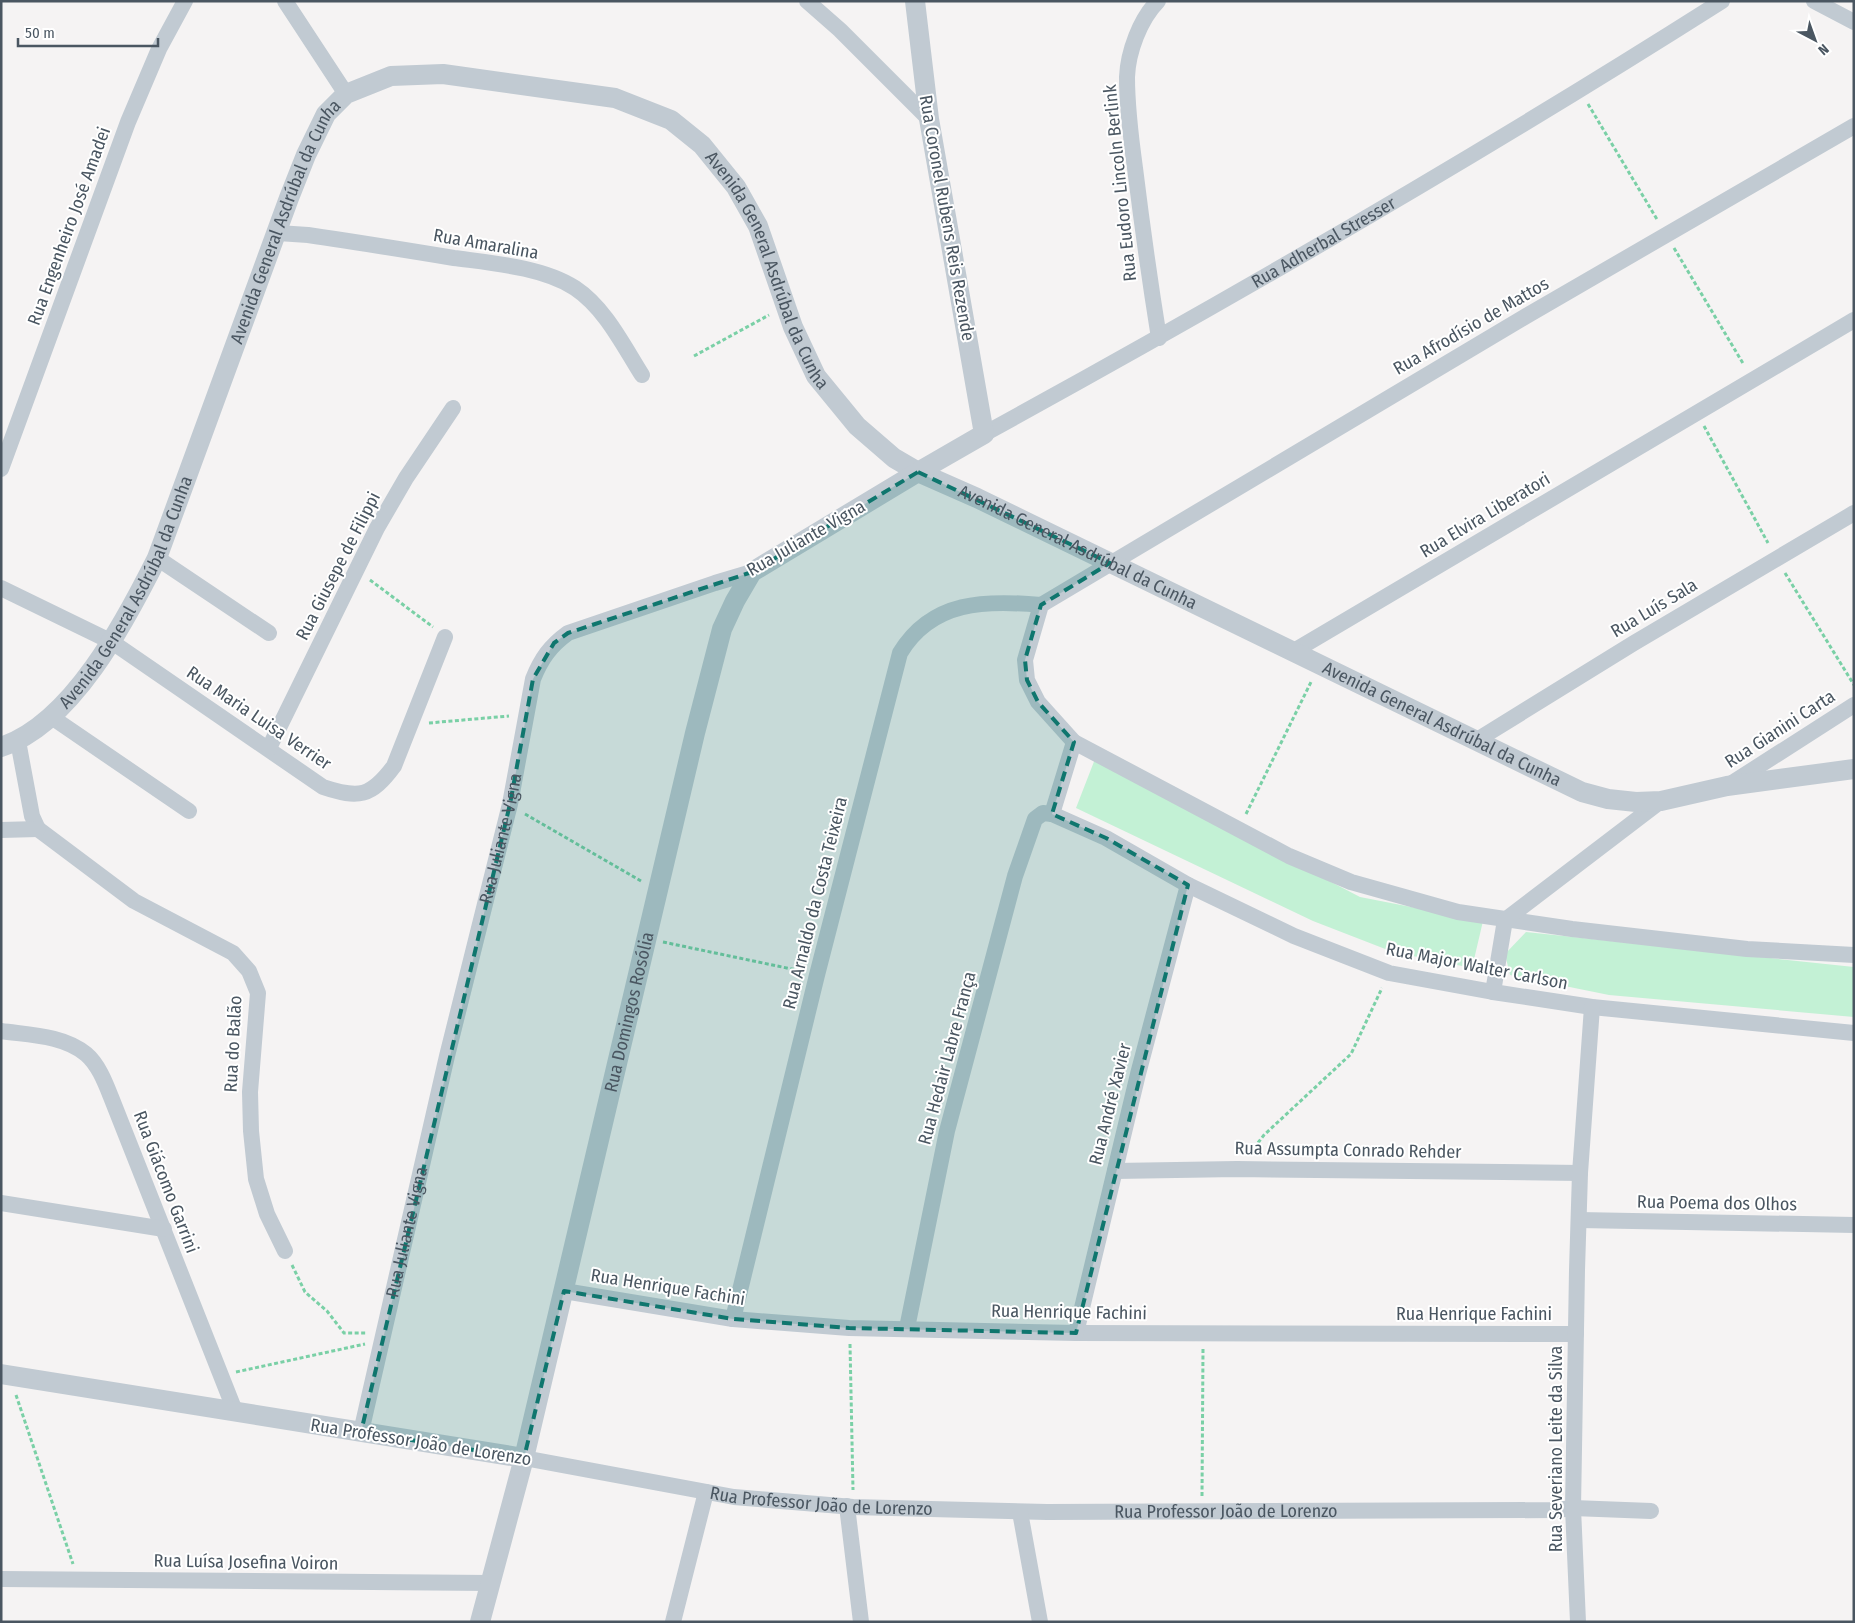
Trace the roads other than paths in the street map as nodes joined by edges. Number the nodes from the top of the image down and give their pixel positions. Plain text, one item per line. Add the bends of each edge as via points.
1 (185, 1) edge
2 (285, 1) edge
3 (807, 1) edge
4 (915, 1) edge
5 (1158, 1) edge
6 (1722, 1) edge
7 (1814, 1) edge
8 (1854, 22) edge
9 (346, 94) junction
10 (929, 119) junction
11 (1854, 126) edge
12 (278, 233) junction
13 (1854, 320) edge
14 (1159, 338) junction
15 (642, 375) dead end
16 (453, 408) dead end
17 (984, 434) junction
18 (1, 469) edge
19 (918, 472) junction
20 (1854, 513) edge
21 (157, 558) junction
22 (1110, 563) junction
23 (752, 572) junction
24 (1, 588) edge
25 (1041, 605) junction
26 (269, 633) dead end
27 (445, 637) road end
28 (112, 642) junction
29 (1294, 651) junction
30 (1854, 705) edge
31 (50, 716) junction
32 (1477, 740) junction
33 (1074, 742) junction
34 (10, 744) edge
35 (269, 748) junction
36 (1854, 769) edge
37 (1727, 786) junction
38 (1661, 801) junction
39 (188, 811) dead end
40 (1052, 814) junction
41 (38, 829) junction
42 (1, 830) edge
43 (1188, 885) junction
44 (1505, 920) junction
45 (1854, 955) edge
46 (1493, 992) junction
47 (1592, 1007) junction
48 (1, 1030) edge
49 (1854, 1033) edge
50 (1114, 1171) junction
51 (1580, 1173) junction
52 (1, 1203) edge
53 (1579, 1220) junction
54 (1854, 1225) edge
55 (164, 1229) junction
56 (285, 1251) road end
57 (564, 1292) junction
58 (733, 1318) junction
59 (907, 1328) junction
60 (1076, 1334) junction
61 (1576, 1334) junction
62 (5, 1375) edge
63 (235, 1411) junction
64 (361, 1432) junction
65 (524, 1458) junction
66 (706, 1492) junction
67 (850, 1507) junction
68 (1573, 1508) junction
69 (1651, 1511) dead end
70 (1020, 1512) junction
71 (1, 1579) edge
72 (490, 1583) junction
73 (480, 1622) edge
74 (673, 1622) edge
75 (861, 1622) edge
76 (1040, 1622) edge
77 (1578, 1622) edge

1 - 18 street, Rua Engenheiro José Amadei via 159,49 128,122
2 - 9 street
3 - 10 street
4 - 10 street, Rua Coronel Rubens Reis Rezende
5 - 14 street, Rua Eudoro Lincoln Berlink via 1150,10 1132,48 1127,76 1130,127
6 - 14 street, Rua Adherbal Stresser via 1580,91
7 - 8 street
9 - 12 street, Avenida General Asdrúbal da Cunha via 322,122
9 - 19 street, Avenida General Asdrúbal da Cunha via 390,76 443,74 615,98 671,120 702,145 740,194 758,226 793,327 816,376 857,426 894,458
10 - 17 street, Rua Coronel Rubens Reis Rezende
11 - 22 street, Rua Afrodísio de Mattos
12 - 15 street, Rua Amaralina via 308,234 483,262 550,277 574,288 591,303 610,325
12 - 21 street, Avenida General Asdrúbal da Cunha
13 - 29 street, Rua Elvira Liberatori
14 - 17 street, Rua Adherbal Stresser
16 - 35 street, Rua Giusepe de Filippi via 406,478 356,570
17 - 19 street, Rua Adherbal Stresser
19 - 22 street, Avenida General Asdrúbal da Cunha
19 - 23 street, Rua Juliante Vigna
20 - 32 street, Rua Luís Sala
21 - 26 street
21 - 28 street, Avenida General Asdrúbal da Cunha
22 - 25 street
22 - 29 street, Avenida General Asdrúbal da Cunha
23 - 57 street, Rua Domingos Rosólia via 729,615 714,656
23 - 64 street, Rua Juliante Vigna via 568,633 554,643 541,660 533,679 510,804 447,1056
24 - 28 street, Rua Maria Luisa Verrier
25 - 33 street via 1025,660 1027,680 1038,702
25 - 58 street, Rua Arnaldo da Costa Teixeira via 997,601 955,609 910,636 900,653 816,975
27 - 35 street, Rua Maria Luisa Verrier via 394,766 380,784 365,793 346,794 323,786
28 - 31 street, Avenida General Asdrúbal da Cunha via 74,692
28 - 35 street, Rua Maria Luisa Verrier
29 - 32 street, Avenida General Asdrúbal da Cunha
30 - 37 street, Rua Gianini Carta
31 - 34 street, Avenida General Asdrúbal da Cunha
31 - 39 street
32 - 38 street, Avenida General Asdrúbal da Cunha via 1582,792 1608,799
33 - 40 street
33 - 44 street via 1289,856 1351,882 1458,912
34 - 41 street
36 - 37 street, Avenida General Asdrúbal da Cunha
37 - 38 street, Avenida General Asdrúbal da Cunha
38 - 44 street
40 - 43 street, Rua Major Walter Carlson via 1106,838
40 - 59 street, Rua Hedair Labre França via 1043,814 1035,819 1015,876 947,1131
41 - 42 street
41 - 56 street, Rua do Balão via 134,901 232,953 249,971 258,993 250,1092 256,1179 267,1214
43 - 46 street, Rua Major Walter Carlson via 1294,936 1389,973
43 - 50 street, Rua André Xavier
44 - 45 street via 1747,949
44 - 46 street
46 - 47 street, Rua Major Walter Carlson
47 - 49 street, Rua Major Walter Carlson
47 - 51 street, Rua Severiano Leite da Silva
48 - 55 street, Rua Giácomo Garrini via 62,1040 86,1054 99,1071 111,1097
50 - 51 street, Rua Assumpta Conrado Rehder via 1237,1169
50 - 60 street, Rua André Xavier
51 - 53 street, Rua Severiano Leite da Silva
52 - 55 street
53 - 54 street, Rua Poema dos Olhos
53 - 61 street, Rua Severiano Leite da Silva
55 - 63 street, Rua Giácomo Garrini
57 - 58 street, Rua Henrique Fachini
57 - 65 street, Rua Domingos Rosólia
58 - 59 street, Rua Henrique Fachini via 849,1328
59 - 60 street, Rua Henrique Fachini
60 - 61 street, Rua Henrique Fachini
61 - 68 street, Rua Severiano Leite da Silva
62 - 63 street, Rua Professor João de Lorenzo
63 - 64 street, Rua Professor João de Lorenzo
64 - 65 street, Rua Professor João de Lorenzo
65 - 66 street, Rua Professor João de Lorenzo
65 - 72 street, Rua Domingos Rosólia
66 - 67 street, Rua Professor João de Lorenzo
66 - 74 street
67 - 70 street, Rua Professor João de Lorenzo
67 - 75 street
68 - 69 street, Rua Professor João de Lorenzo
68 - 70 street, Rua Professor João de Lorenzo
68 - 77 street, Rua Severiano Leite da Silva
70 - 76 street
71 - 72 street, Rua Luísa Josefina Voiron
72 - 73 street, Rua Domingos Rosólia

